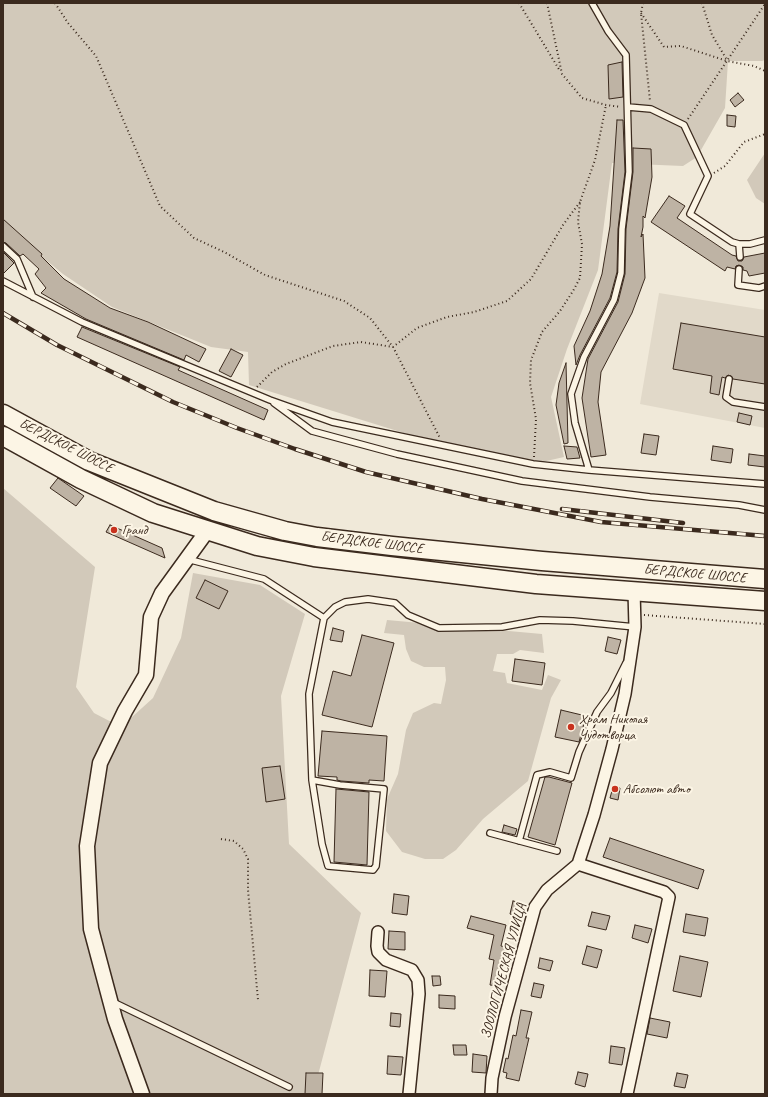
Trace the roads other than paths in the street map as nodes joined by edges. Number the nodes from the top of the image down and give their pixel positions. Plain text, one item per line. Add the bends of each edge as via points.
1 (592, 3) edge
2 (628, 107) junction
3 (765, 240) edge
4 (739, 244) junction
5 (3, 246) edge
6 (740, 257) dead end
7 (739, 270) dead end
8 (3, 282) edge
9 (765, 286) edge
10 (32, 296) junction
11 (729, 378) dead end
12 (270, 400) junction
13 (765, 407) edge
14 (3, 414) edge
15 (3, 436) edge
16 (589, 470) junction
17 (765, 484) edge
18 (765, 510) edge
19 (207, 531) junction
20 (392, 546) junction
21 (187, 559) junction
22 (391, 567) junction
23 (765, 580) edge
24 (634, 591) junction
25 (765, 601) edge
26 (324, 618) junction
27 (634, 627) junction
28 (631, 653) junction
29 (312, 780) junction
30 (490, 833) dead end
31 (519, 841) junction
32 (557, 850) dead end
33 (578, 864) junction
34 (378, 932) dead end
35 (110, 1001) junction
36 (289, 1087) dead end
37 (142, 1094) edge
38 (409, 1094) edge
39 (491, 1094) edge
40 (627, 1094) edge

1 - 2 lane via 626,55
2 - 4 lane via 651,109 684,125 708,176 690,214
2 - 16 lane via 629,172 622,228 621,273 614,300 584,357 571,394 575,423
3 - 4 lane
4 - 6 lane
5 - 10 lane via 17,259
7 - 9 lane via 738,285 759,288
8 - 10 lane
10 - 12 lane via 82,322
11 - 13 lane via 726,397 733,402
12 - 16 lane via 332,422 533,464
12 - 18 lane via 312,431 397,454 522,481
14 - 20 highway, БЕРДСКОЕ ШОССЕ via 89,461 214,511 285,531
15 - 19 highway, БЕРДСКОЕ ШОССЕ via 81,479 153,513
16 - 17 lane
19 - 21 street
19 - 22 highway, БЕРДСКОЕ ШОССЕ via 264,548
20 - 22 highway
20 - 23 highway, БЕРДСКОЕ ШОССЕ
21 - 26 lane via 264,579
21 - 35 street via 162,593 151,618 146,675 100,763 87,846 91,929
22 - 24 highway, БЕРДСКОЕ ШОССЕ via 536,584
24 - 25 highway, БЕРДСКОЕ ШОССЕ
24 - 27 street
26 - 27 lane via 335,607 345,602 368,599 395,603 408,615 439,628 502,627 540,620
26 - 29 lane via 309,694
27 - 28 street
28 - 31 lane via 611,693 597,712 579,752 571,778 550,772 537,775
28 - 33 street via 625,694 612,749
29 - 29 lane via 340,786 384,789 376,866 373,870 328,866
30 - 31 lane
31 - 32 lane
33 - 39 street, ЗООЛОГИЧЕСКАЯ УЛИЦА via 547,890 535,907 505,1016
33 - 40 street via 664,892 669,897
34 - 38 street via 378,952 386,960 412,970 418,980 419,994
35 - 36 lane
35 - 37 street

